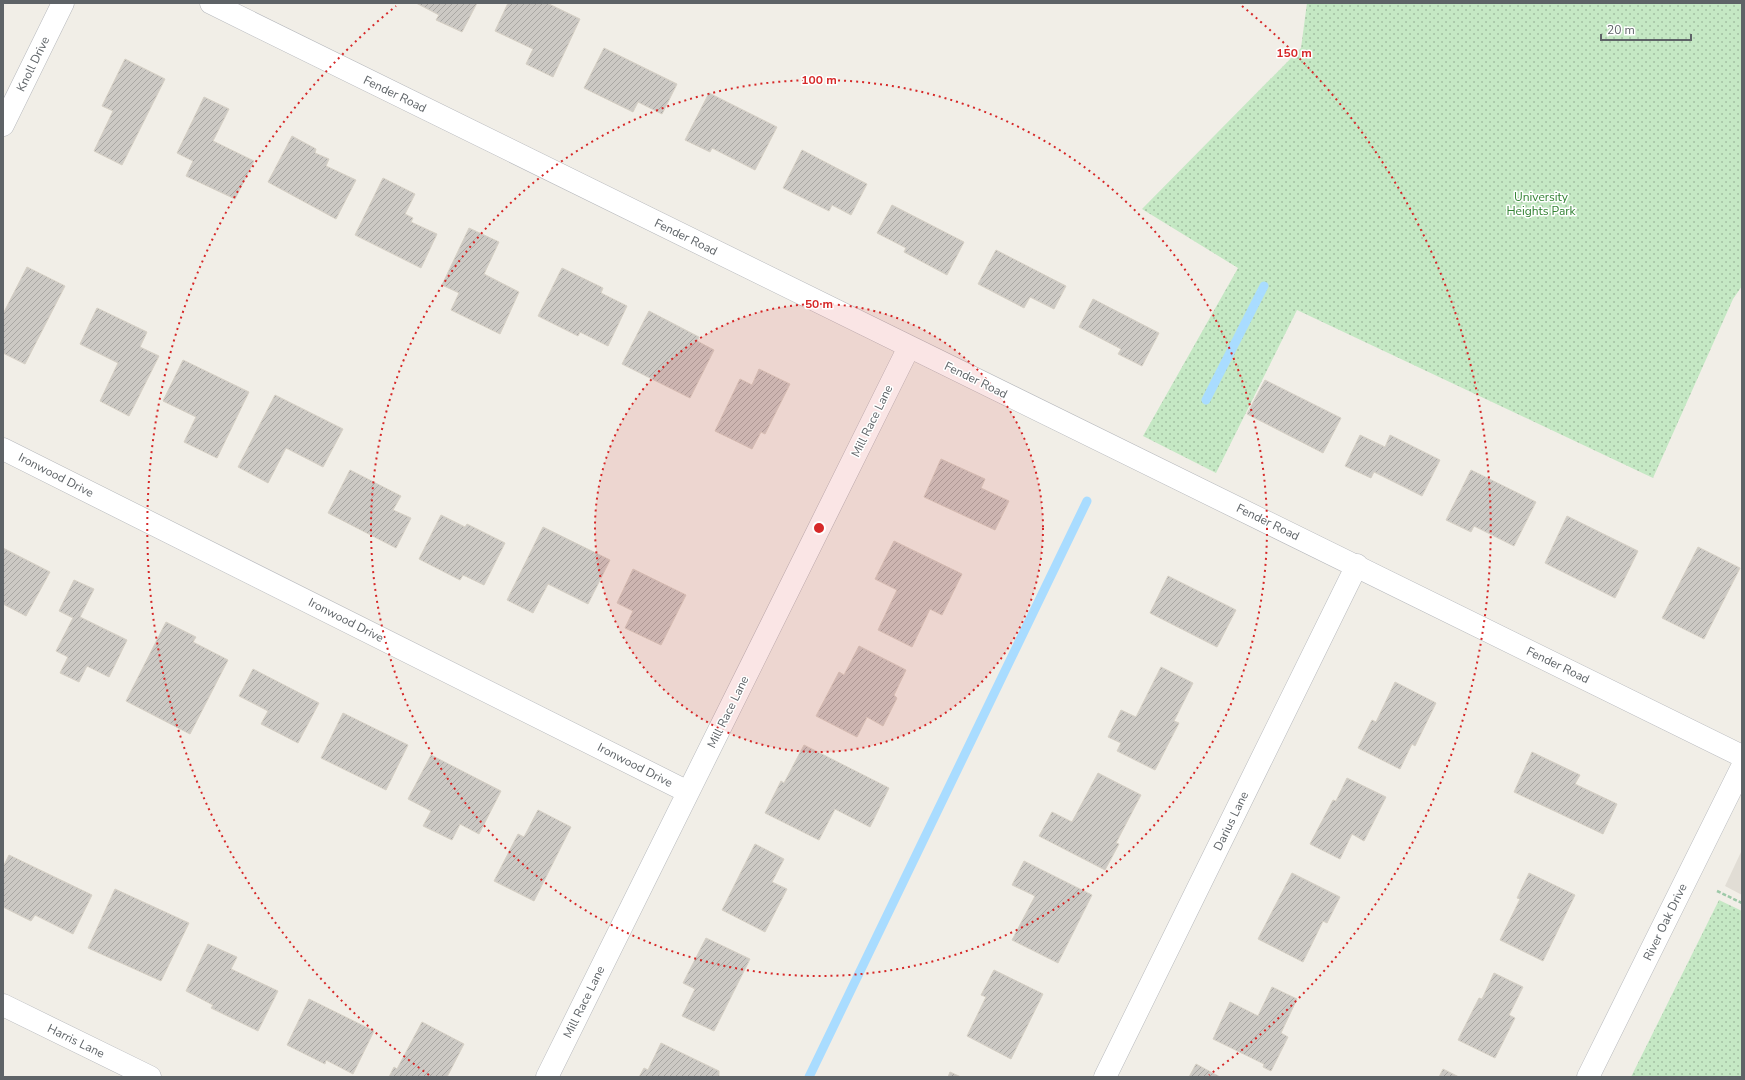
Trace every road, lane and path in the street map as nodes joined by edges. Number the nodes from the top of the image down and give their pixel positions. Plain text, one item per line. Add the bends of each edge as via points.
1 (64, 3) edge
2 (211, 3) edge
3 (3, 125) edge
4 (909, 346) junction
5 (3, 449) edge
6 (1357, 565) junction
7 (1742, 756) edge
8 (1742, 767) edge
9 (688, 792) junction
10 (1717, 890) dead end
11 (1742, 903) edge
12 (3, 1004) edge
13 (150, 1077) edge
14 (548, 1077) edge
15 (1105, 1077) edge
16 (1588, 1077) edge

1 - 3 street, Knoll Drive
2 - 4 street, Fender Road
4 - 6 street, Fender Road
4 - 9 street, Mill Race Lane
5 - 9 street, Ironwood Drive
6 - 7 street, Fender Road
6 - 15 street, Darius Lane
8 - 16 street, River Oak Drive
9 - 14 street, Mill Race Lane
10 - 11 path
12 - 13 street, Harris Lane

